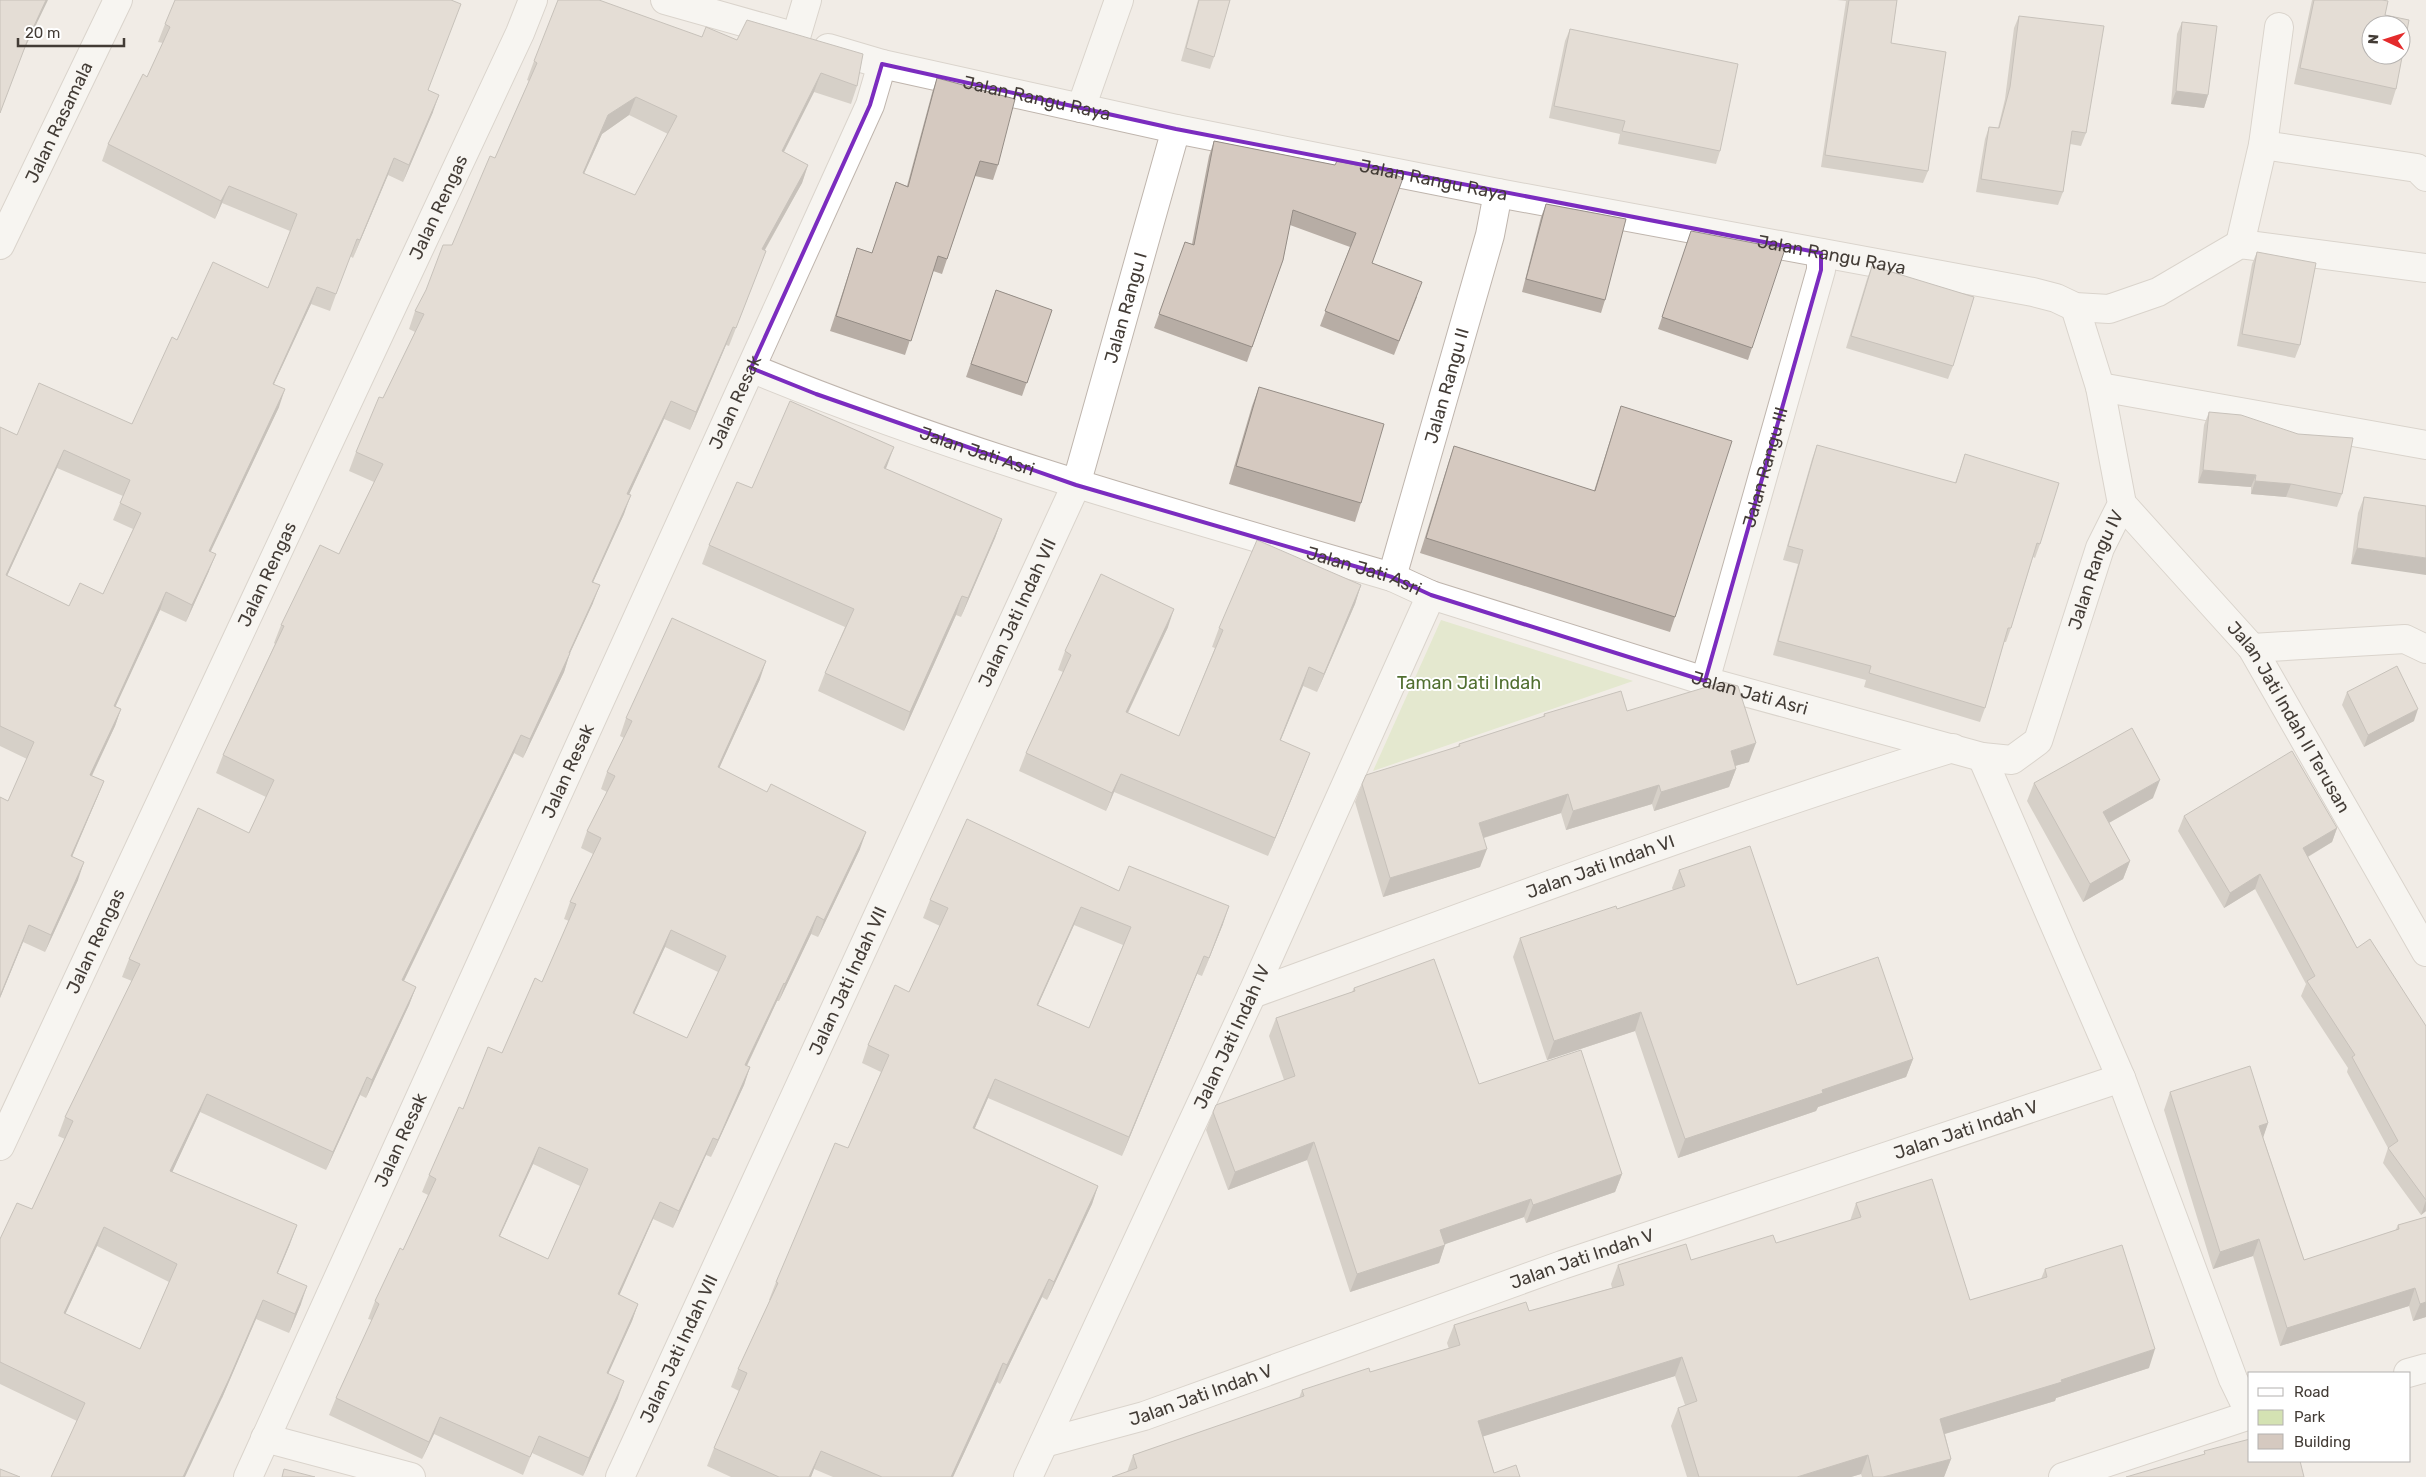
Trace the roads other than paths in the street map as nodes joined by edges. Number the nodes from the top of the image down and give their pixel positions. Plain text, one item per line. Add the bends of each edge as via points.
1 (118, 0) edge
2 (533, 0) edge
3 (665, 0) edge
4 (807, 0) edge
5 (1119, 0) edge
6 (2279, 27) dead end
7 (796, 37) junction
8 (882, 64) junction
9 (1082, 108) junction
10 (1176, 129) junction
11 (2263, 145) junction
12 (2426, 177) edge
13 (1498, 193) junction
14 (2240, 244) junction
15 (0, 245) edge
16 (1821, 254) junction
17 (2426, 268) edge
18 (2075, 307) junction
19 (751, 368) junction
20 (2100, 387) junction
21 (2426, 445) edge
22 (1076, 485) junction
23 (2122, 504) junction
24 (1392, 577) junction
25 (1431, 595) junction
26 (2252, 648) junction
27 (2426, 649) edge
28 (1705, 681) junction
29 (1953, 748) junction
30 (1982, 757) junction
31 (2426, 952) edge
32 (1252, 994) junction
33 (2121, 1078) junction
34 (0, 1146) edge
35 (2426, 1368) edge
36 (2411, 1372) edge
37 (2248, 1410) edge
38 (2248, 1415) edge
39 (265, 1438) junction
40 (1044, 1444) junction
41 (248, 1477) edge
42 (411, 1477) edge
43 (620, 1477) edge
44 (1028, 1477) edge
45 (2063, 1477) edge

1 - 15 street, Jalan Rasamala
2 - 34 street, Jalan Rengas
3 - 7 street, Jalan Rangu Raya
4 - 7 street
5 - 9 street
6 - 11 street
7 - 8 street, Jalan Rangu Raya
8 - 9 street, Jalan Rangu Raya
8 - 19 street, Jalan Resak via 870,105
9 - 10 street, Jalan Rangu Raya
10 - 13 street, Jalan Rangu Raya
10 - 22 street, Jalan Rangu I
11 - 12 street via 2416,168
11 - 14 street
13 - 16 street, Jalan Rangu Raya
13 - 24 street, Jalan Rangu II via 1490,235
14 - 17 street
14 - 18 street via 2158,292 2109,309
16 - 18 street, Jalan Rangu Raya via 2032,292
16 - 28 street, Jalan Rangu III via 1821,270
18 - 20 street, Jalan Rangu IV
19 - 22 street, Jalan Jati Asri
19 - 39 street, Jalan Resak
20 - 21 street
20 - 23 street, Jalan Rangu IV
22 - 24 street, Jalan Jati Asri
22 - 43 street, Jalan Jati Indah VII
23 - 26 street, Jalan Jati Indah II Terusan
23 - 30 street, Jalan Rangu IV via 2100,548 2038,741 2012,760
24 - 25 street, Jalan Jati Asri
25 - 28 street, Jalan Jati Asri
25 - 32 street, Jalan Jati Indah IV
26 - 27 street via 2405,639
26 - 31 street, Jalan Jati Indah II Terusan
28 - 29 street, Jalan Jati Asri
29 - 30 street, Jalan Jati Asri
29 - 32 street, Jalan Jati Indah VI via 1830,786 1592,869
30 - 33 street
32 - 40 street, Jalan Jati Indah IV
33 - 37 street via 2233,1379
33 - 40 street, Jalan Jati Indah V via 1562,1265 1144,1416
35 - 36 street
38 - 45 street
39 - 41 street, Jalan Resak
39 - 42 street
40 - 44 street, Jalan Jati Indah IV

